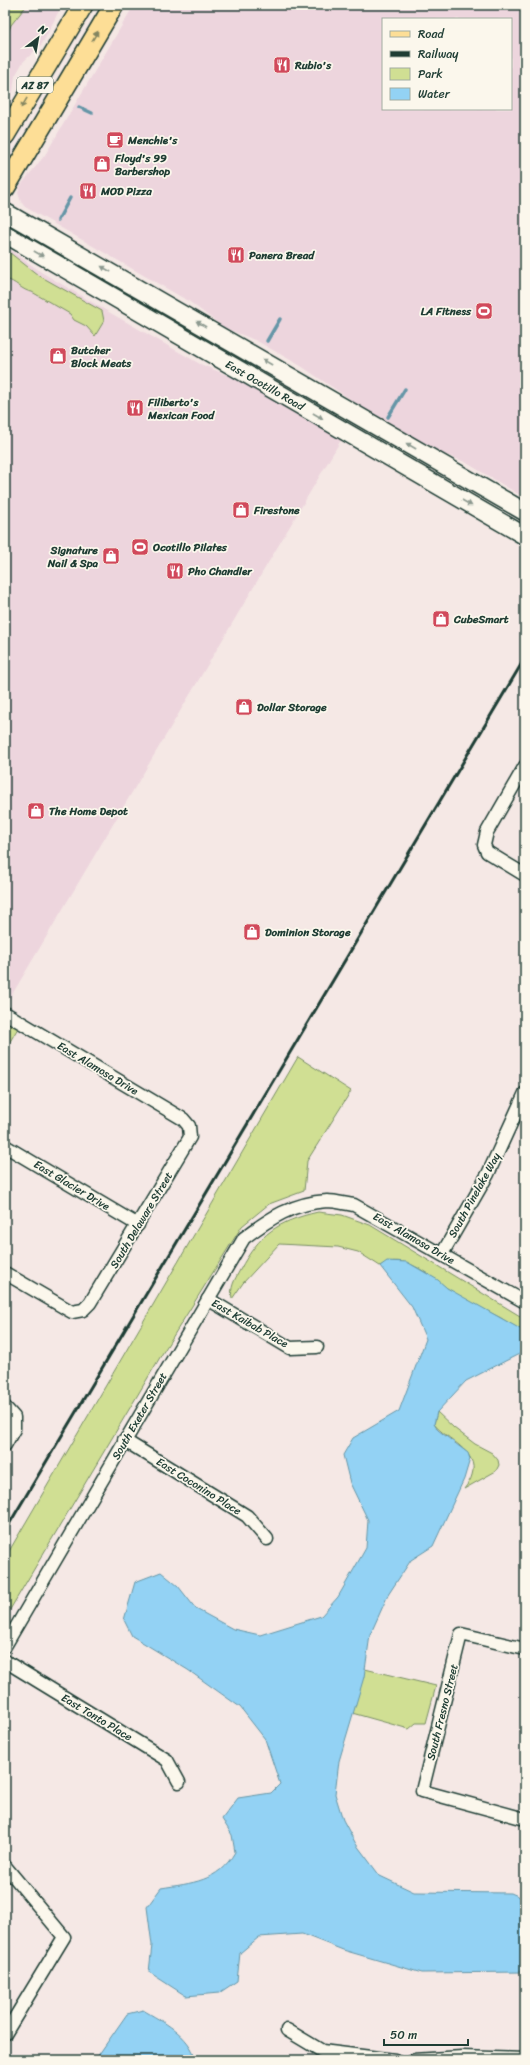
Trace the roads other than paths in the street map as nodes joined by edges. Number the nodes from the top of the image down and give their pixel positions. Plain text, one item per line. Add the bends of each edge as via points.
1 (83, 5) edge
2 (114, 5) edge
3 (5, 135) edge
4 (5, 188) edge
5 (5, 212) edge
6 (5, 234) edge
7 (234, 343) junction
8 (224, 361) junction
9 (525, 512) edge
10 (525, 536) edge
11 (525, 766) edge
12 (525, 875) edge
13 (5, 1013) edge
14 (525, 1093) edge
15 (189, 1126) joint
16 (5, 1146) edge
17 (294, 1207) joint
18 (138, 1225) junction
19 (442, 1254) junction
20 (5, 1273) edge
21 (208, 1299) junction
22 (525, 1302) edge
23 (317, 1347) dead end
24 (5, 1407) edge
25 (124, 1440) junction
26 (5, 1445) edge
27 (267, 1539) dead end
28 (5, 1646) edge
29 (525, 1649) edge
30 (5, 1661) edge
31 (179, 1782) dead end
32 (525, 1819) edge
33 (5, 1866) edge
34 (288, 2030) dead end
35 (5, 2034) edge
36 (525, 2059) edge
37 (395, 2060) edge
38 (414, 2060) edge

1 -> 3 main road, AZ 87
4 -> 2 main road, AZ 87
7 -> 5 main road, East Ocotillo Road
6 -> 8 main road, East Ocotillo Road
7 - 8 main road
9 -> 7 main road, East Ocotillo Road
8 -> 10 main road, East Ocotillo Road
11 - 12 street via 486,832 484,845 487,852
13 - 15 street, East Alamosa Drive via 183,1119
14 - 19 street, South Pinelake Way via 488,1174
15 - 18 street, South Delaware Street via 190,1137
16 - 18 street, East Glacier Drive
17 - 19 street, East Alamosa Drive via 328,1201 354,1205
17 - 21 street, South Exeter Street via 270,1218 244,1238
18 - 20 street, South Delaware Street via 90,1303 83,1310 72,1312
19 - 22 street, East Alamosa Drive
21 - 23 street, East Kaibab Place via 290,1348
21 - 25 street, South Exeter Street
24 - 26 street via 14,1417 14,1429
25 - 27 street, East Coconino Place via 247,1516
25 - 28 street, South Exeter Street
29 - 32 street, South Fresno Street via 461,1634 422,1791
30 - 31 street, East Tonto Place via 168,1760
33 - 35 street via 64,1937
34 - 37 street via 322,2051
36 - 38 street via 462,2057

